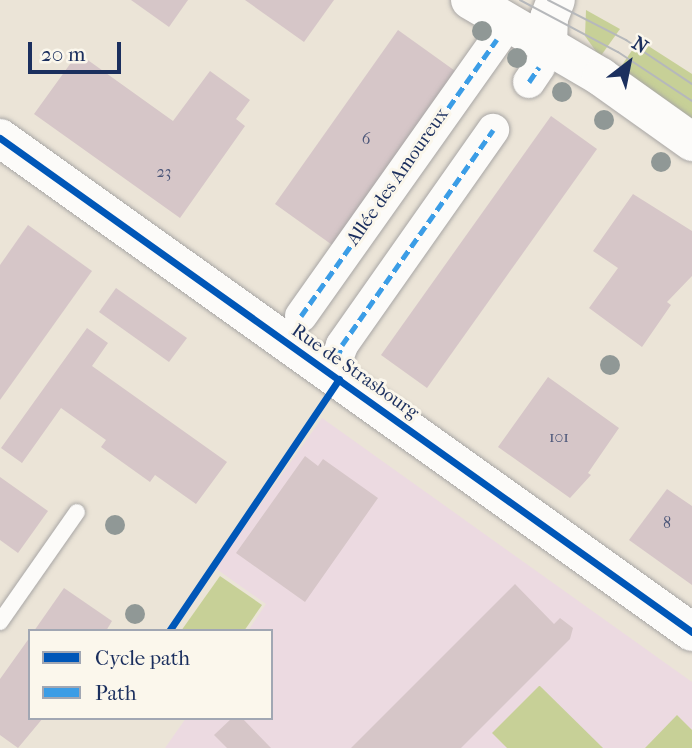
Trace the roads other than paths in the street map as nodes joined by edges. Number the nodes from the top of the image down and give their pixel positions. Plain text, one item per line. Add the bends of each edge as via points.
1 (470, 0) edge
2 (556, 0) edge
3 (497, 39) dead end
4 (538, 65) junction
5 (493, 130) dead end
6 (0, 138) edge
7 (692, 142) edge
8 (301, 316) dead end
9 (337, 359) dead end
10 (77, 512) dead end
11 (0, 622) edge
12 (692, 632) edge

1 - 4 street
2 - 4 street
3 - 8 street, Allée des Amoureux
4 - 7 street
5 - 9 street via 349,335
6 - 12 street, Rue de Strasbourg
10 - 11 lane

